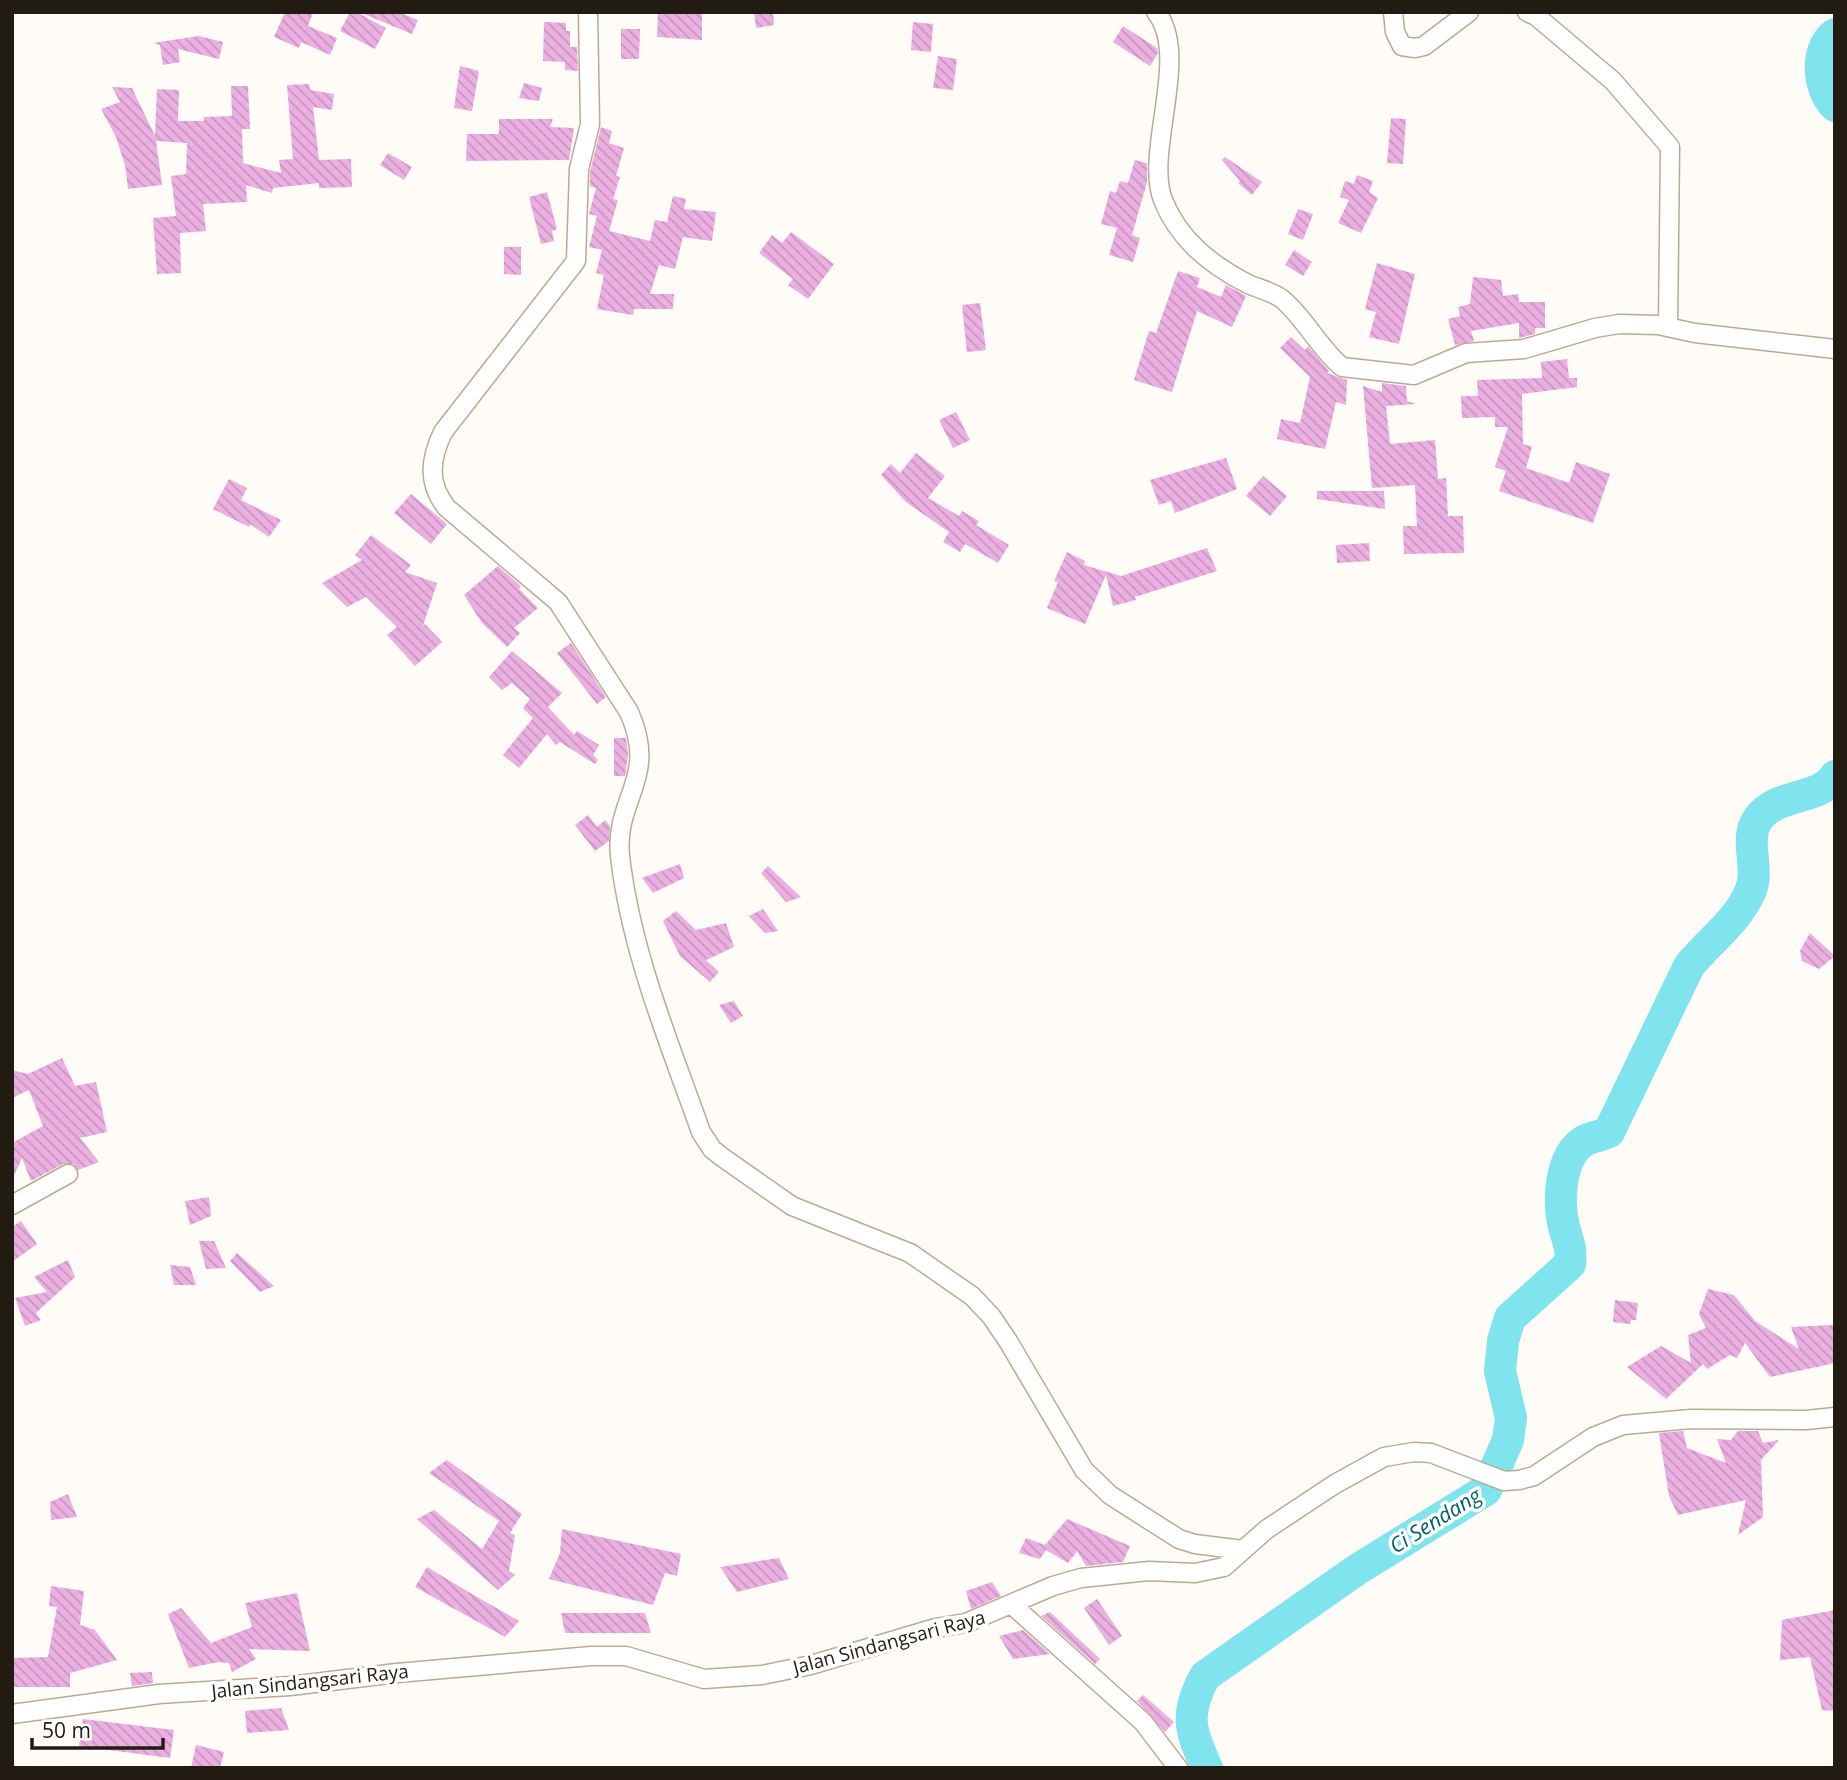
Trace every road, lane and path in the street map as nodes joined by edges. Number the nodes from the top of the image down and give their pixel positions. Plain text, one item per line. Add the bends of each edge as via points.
1 (587, 12) edge
2 (1156, 12) edge
3 (1393, 12) edge
4 (1469, 12) edge
5 (1527, 12) edge
6 (1668, 327) junction
7 (1835, 349) edge
8 (68, 1174) dead end
9 (12, 1205) edge
10 (1835, 1418) edge
11 (1243, 1550) junction
12 (1011, 1604) junction
13 (12, 1714) edge
14 (1178, 1768) edge

1 - 11 street via 590,124 579,169 576,261 443,432 432,465 437,495 446,508 558,602 636,727 642,760 620,834 622,868 638,951 701,1132 712,1149 792,1206 910,1253 972,1296 1008,1341 1095,1483 1179,1539
2 - 6 street via 1165,24 1169,50 1159,176 1163,201 1189,244 1247,284 1282,300 1342,367 1414,375 1466,353 1524,349 1606,326 1647,323
3 - 4 street via 1398,40 1402,46 1415,48
5 - 6 street via 1612,82 1670,147
6 - 7 street
8 - 9 street
10 - 11 street, Jalan Sindangsari Raya via 1690,1419 1623,1426 1593,1437 1534,1476 1504,1481 1431,1453 1384,1457 1335,1484
11 - 12 street, Jalan Sindangsari Raya via 1212,1571 1081,1578
12 - 13 street, Jalan Sindangsari Raya via 967,1623 762,1675 704,1679 626,1657 591,1657 159,1694
12 - 14 street via 1143,1722

